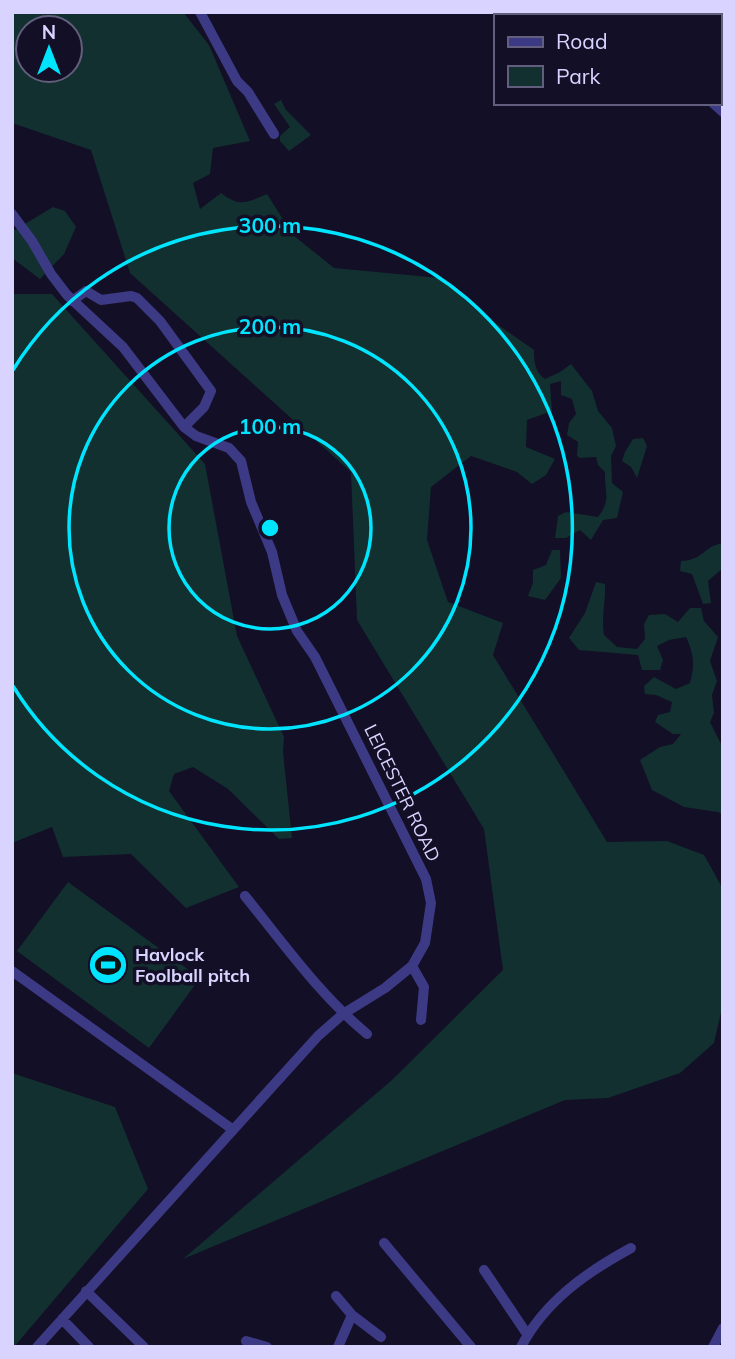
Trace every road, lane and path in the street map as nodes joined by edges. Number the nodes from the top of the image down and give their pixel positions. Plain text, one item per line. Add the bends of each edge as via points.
1 (200, 12) edge
2 (274, 135) dead end
3 (12, 214) edge
4 (72, 301) junction
5 (184, 428) junction
6 (245, 896) dead end
7 (412, 966) junction
8 (12, 971) edge
9 (343, 1014) junction
10 (421, 1020) dead end
11 (367, 1034) dead end
12 (232, 1129) junction
13 (384, 1243) dead end
14 (631, 1248) dead end
15 (484, 1270) dead end
16 (86, 1291) junction
17 (336, 1296) dead end
18 (352, 1315) junction
19 (62, 1319) junction
20 (723, 1328) edge
21 (527, 1334) junction
22 (381, 1337) dead end
23 (246, 1341) dead end
24 (37, 1347) edge
25 (89, 1347) edge
26 (144, 1347) edge
27 (267, 1347) edge
28 (338, 1347) edge
29 (471, 1347) edge
30 (521, 1347) edge
31 (713, 1347) edge

1 - 2 street via 237,81
3 - 4 street, LEICESTER ROAD
4 - 5 street, LEICESTER ROAD via 130,354
4 - 5 street via 86,291 102,300 131,296 160,321 211,391 204,407
5 - 7 street, LEICESTER ROAD via 229,448 241,461 297,631 325,675 426,879 431,895 429,927
6 - 9 street
7 - 9 street, LEICESTER ROAD
7 - 10 street via 424,987
8 - 12 street
9 - 11 street
9 - 12 street, LEICESTER ROAD
12 - 16 street, LEICESTER ROAD
13 - 29 street
14 - 21 street via 568,1289
15 - 21 street
16 - 19 street, LEICESTER ROAD
16 - 26 street
17 - 18 street
18 - 22 street
18 - 28 street
19 - 24 street, LEICESTER ROAD
19 - 25 street
20 - 31 street
21 - 30 street
23 - 27 street

